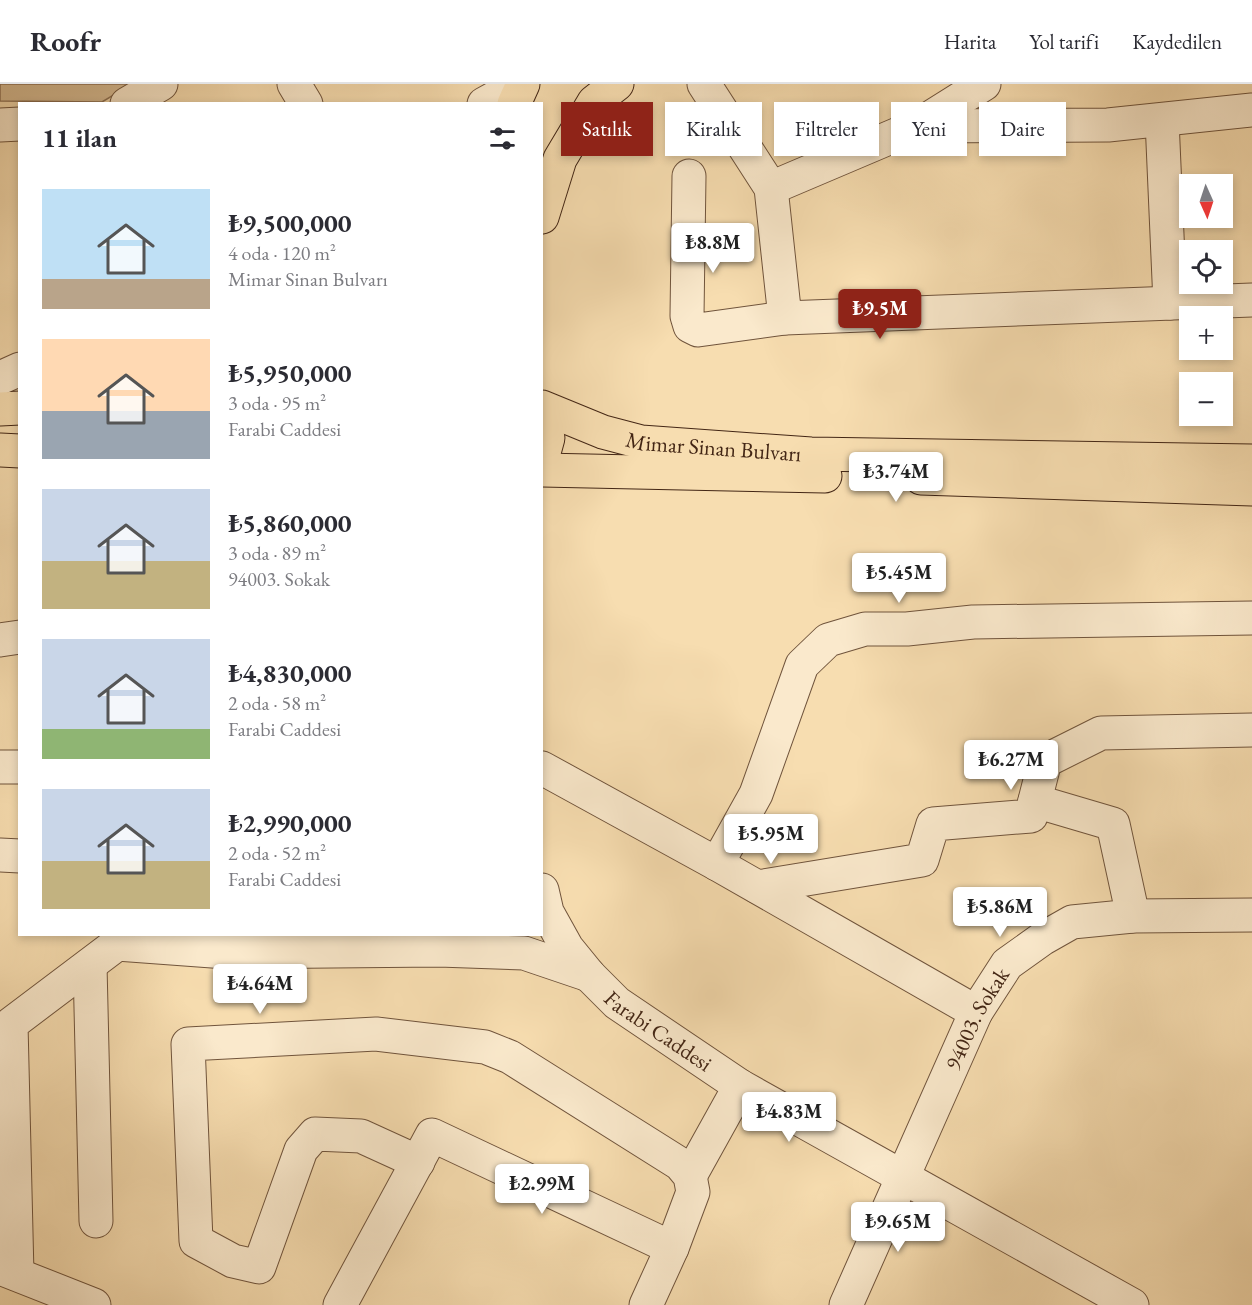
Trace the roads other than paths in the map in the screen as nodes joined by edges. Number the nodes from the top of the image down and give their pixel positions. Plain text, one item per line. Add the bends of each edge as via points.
1 (161, 84) edge
2 (294, 84) edge
3 (522, 84) edge
4 (617, 84) edge
5 (704, 84) edge
6 (984, 84) edge
7 (130, 102) edge
8 (305, 102) edge
9 (488, 102) edge
10 (515, 102) edge
11 (955, 102) edge
12 (1252, 110) edge
13 (1162, 120) junction
14 (18, 124) edge
15 (0, 125) edge
16 (967, 126) edge
17 (891, 137) edge
18 (689, 176) dead end
19 (771, 188) junction
20 (543, 214) edge
21 (1252, 300) edge
22 (1170, 303) junction
23 (785, 318) junction
24 (18, 370) edge
25 (0, 378) edge
26 (543, 407) edge
27 (18, 408) edge
28 (0, 409) edge
29 (543, 414) edge
30 (0, 450) edge
31 (18, 451) edge
32 (543, 456) edge
33 (1252, 461) edge
34 (543, 470) edge
35 (1252, 489) edge
36 (1252, 618) edge
37 (18, 637) edge
38 (0, 640) edge
39 (1252, 730) edge
40 (0, 767) edge
41 (18, 767) edge
42 (543, 769) edge
43 (1035, 801) junction
44 (0, 855) edge
45 (18, 856) edge
46 (717, 864) junction
47 (758, 887) junction
48 (543, 894) edge
49 (1252, 915) edge
50 (1133, 916) junction
51 (116, 939) edge
52 (344, 942) edge
53 (90, 965) junction
54 (589, 975) junction
55 (976, 1012) junction
56 (5, 1024) edge
57 (740, 1086) junction
58 (417, 1162) junction
59 (690, 1176) junction
60 (903, 1179) junction
61 (96, 1221) dead end
62 (672, 1248) junction
63 (8, 1271) edge
64 (94, 1305) edge
65 (340, 1305) edge
66 (646, 1305) edge
67 (846, 1305) edge
68 (1132, 1305) edge

1 - 7 street
2 - 8 street
3 - 9 street
3 - 10 main road
4 - 20 main road via 594,102 560,159
5 - 19 street
6 - 11 street
12 - 13 street
13 - 16 street via 1108,125
13 - 22 street
14 - 15 street
17 - 19 street
18 - 23 street via 690,326 698,330
19 - 23 street
21 - 22 street
22 - 23 street
24 - 25 street
26 - 33 main road, Mimar Sinan Bulvarı via 603,432 641,442 811,454
27 - 28 main road
29 - 32 main road via 548,438
30 - 31 main road
34 - 35 main road, Mimar Sinan Bulvarı
36 - 46 street via 973,622 865,629 828,640 802,665 756,794
37 - 38 street
39 - 43 street via 1101,734 1045,761
40 - 41 street
42 - 46 street
43 - 47 street via 1031,816 933,824 922,860
43 - 50 street via 1113,824
44 - 45 street
46 - 47 street
47 - 55 street
48 - 54 street, Farabi Caddesi via 547,912 567,948
49 - 50 street, 94003. Sokak
50 - 55 street, 94003. Sokak via 1072,922 1042,939 1007,964
51 - 52 street via 226,952
51 - 53 street
52 - 54 street via 524,953
53 - 56 street
53 - 61 street
54 - 57 street, Farabi Caddesi via 617,1003
55 - 60 street, 94003. Sokak
56 - 63 street
57 - 59 street
57 - 60 street, Farabi Caddesi
58 - 59 street via 361,1136 315,1134 302,1150 259,1267 233,1261 196,1241 188,1044 376,1034 485,1047 510,1057 680,1164
58 - 62 street via 432,1135
58 - 65 street
59 - 62 street via 693,1192
60 - 67 street, 94003. Sokak
60 - 68 street, Farabi Caddesi
62 - 66 street
63 - 64 street

